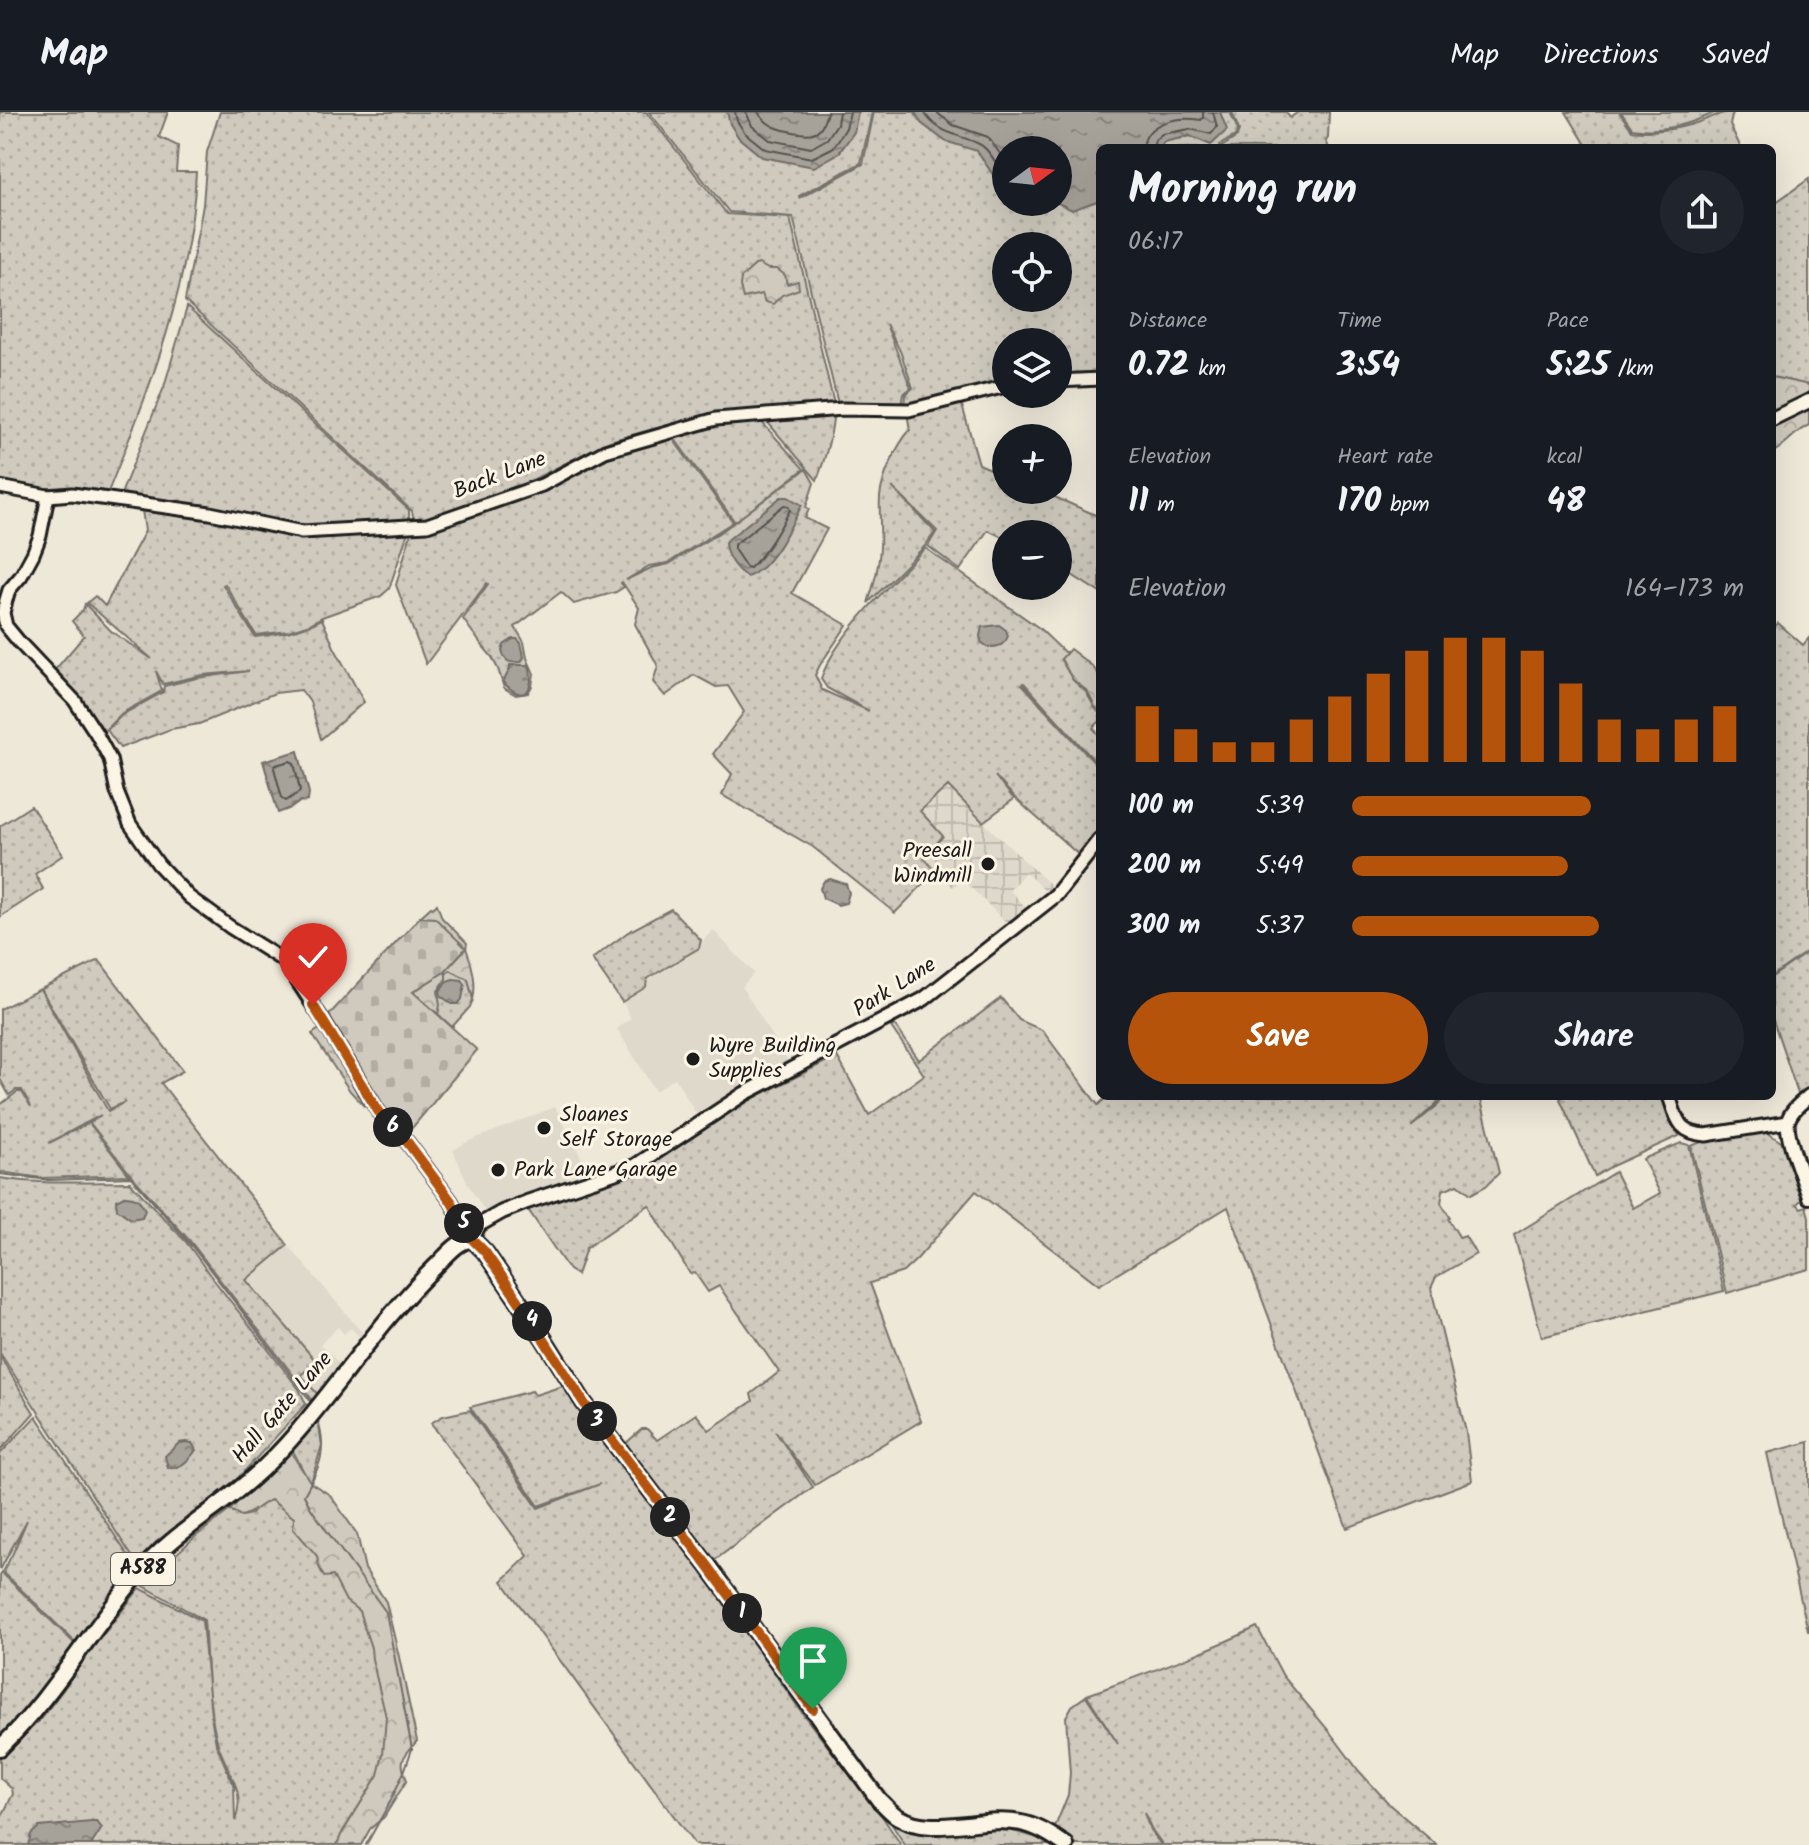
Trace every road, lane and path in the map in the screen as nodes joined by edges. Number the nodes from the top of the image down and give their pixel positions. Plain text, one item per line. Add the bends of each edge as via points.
1 (1096, 379) edge
2 (1072, 380) edge
3 (992, 389) edge
4 (1809, 401) edge
5 (1776, 417) edge
6 (0, 487) edge
7 (48, 496) junction
8 (1096, 844) edge
9 (1807, 1098) edge
10 (1670, 1100) edge
11 (1788, 1122) junction
12 (1809, 1197) edge
13 (472, 1239) junction
14 (0, 1748) edge
15 (1066, 1845) edge

1 - 2 street
3 - 7 street, Back Lane via 909,410 843,409 716,419 605,451 542,485 427,525 302,532 210,513 72,494
4 - 5 main road
6 - 7 street, Back Lane
7 - 13 street via 33,554 9,590 3,613 6,626 75,701 96,733 110,759 130,824 158,864 189,897 284,961 378,1111 417,1154
8 - 13 main road, Park Lane via 1056,895 924,999 744,1094 635,1166 502,1212 479,1225
9 - 11 main road
10 - 11 street via 1679,1123 1695,1134
11 - 12 main road
13 - 14 main road, Hall Gate Lane / A588 via 461,1243 386,1319 269,1463 159,1551 51,1692
13 - 15 main road via 523,1306 584,1403 879,1800 911,1823 1022,1823

